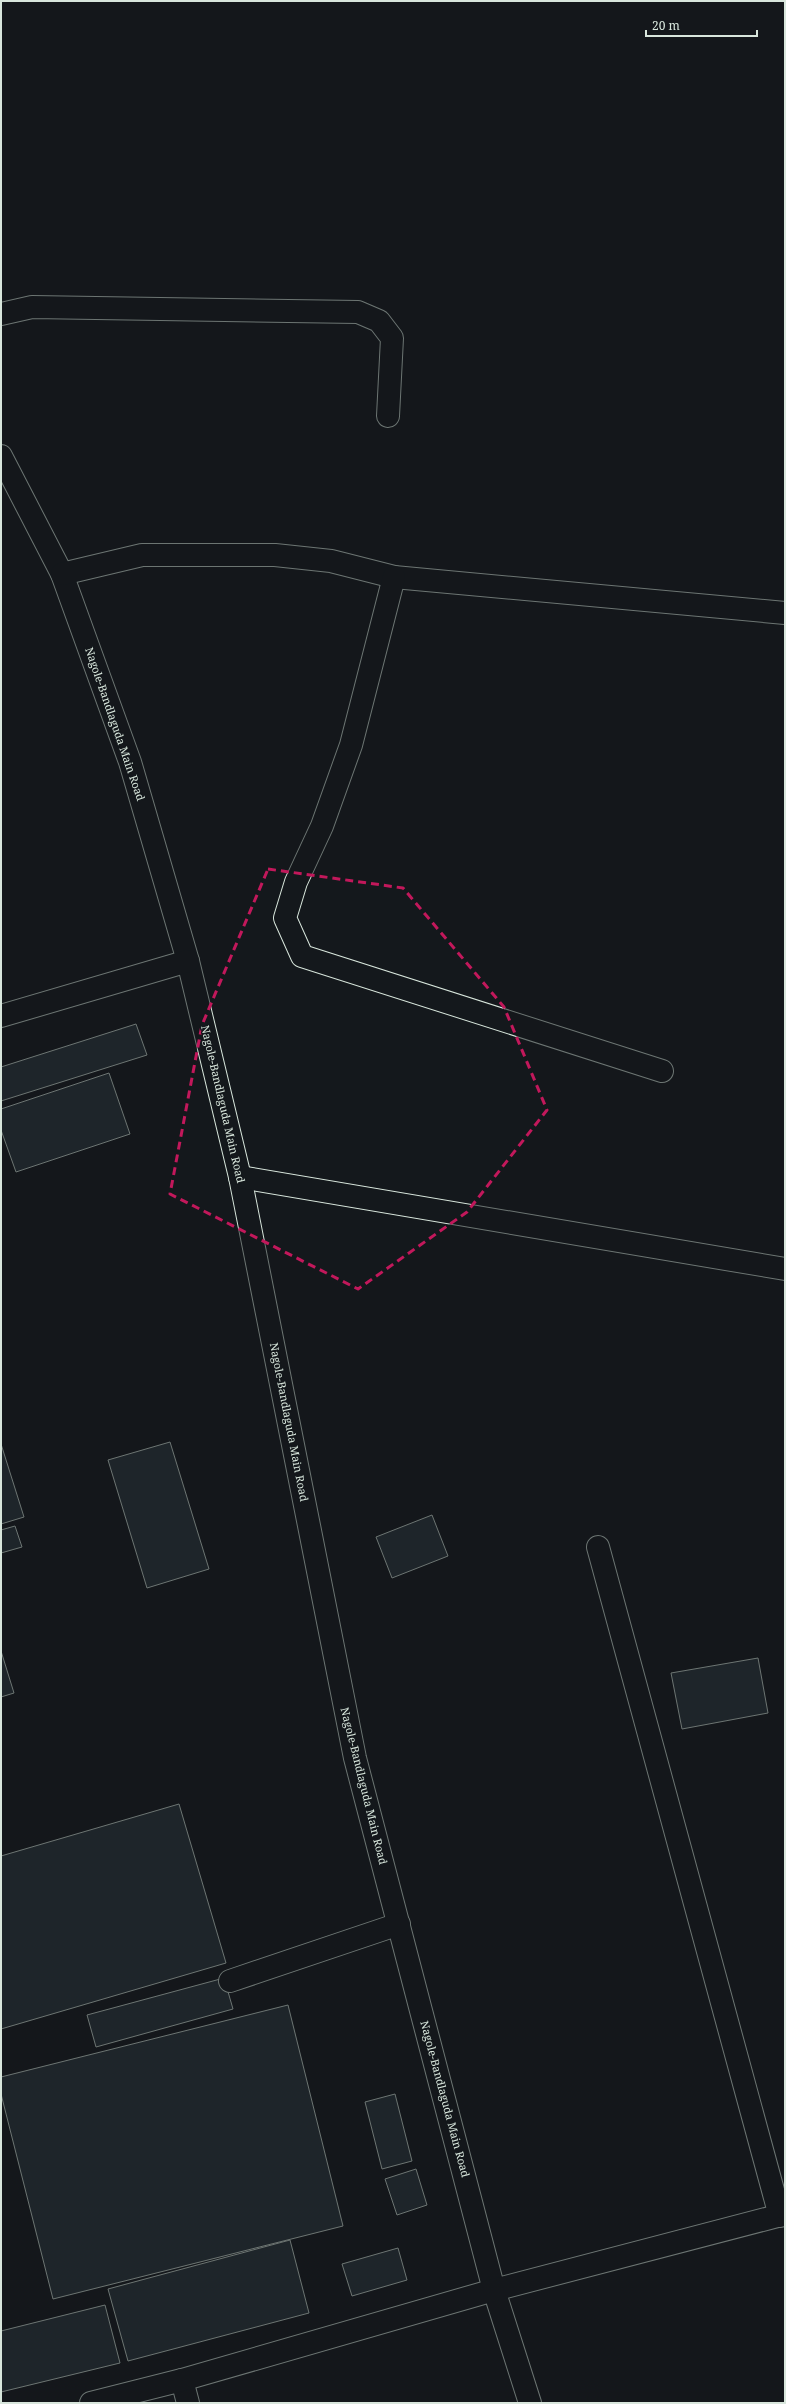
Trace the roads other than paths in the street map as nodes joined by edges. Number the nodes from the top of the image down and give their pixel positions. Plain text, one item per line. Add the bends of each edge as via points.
1 (1, 314) edge
2 (388, 416) dead end
3 (1, 456) edge
4 (62, 574) junction
5 (394, 577) junction
6 (785, 613) edge
7 (188, 961) junction
8 (1, 1016) edge
9 (662, 1071) dead end
10 (240, 1177) junction
11 (785, 1269) edge
12 (598, 1547) dead end
13 (399, 1924) junction
14 (230, 1981) dead end
15 (783, 2215) edge
16 (494, 2290) junction
17 (182, 2380) junction
18 (91, 2403) edge
19 (188, 2403) edge
20 (530, 2403) edge

1 - 2 street via 32,307 358,312 379,321 392,338
3 - 4 street, Nagole-Bandlaguda Main Road
4 - 5 street via 142,555 275,555 330,561
4 - 7 street, Nagole-Bandlaguda Main Road via 130,762
5 - 6 street
5 - 9 street via 351,745 322,826 296,882 285,918 302,956
7 - 8 street
7 - 10 street, Nagole-Bandlaguda Main Road
10 - 11 street
10 - 13 street, Nagole-Bandlaguda Main Road via 355,1758
12 - 15 street
13 - 14 street
13 - 16 street, Nagole-Bandlaguda Main Road
15 - 16 street
16 - 17 street
16 - 20 street, Nagole-Bandlaguda Main Road
17 - 18 street
17 - 19 street

